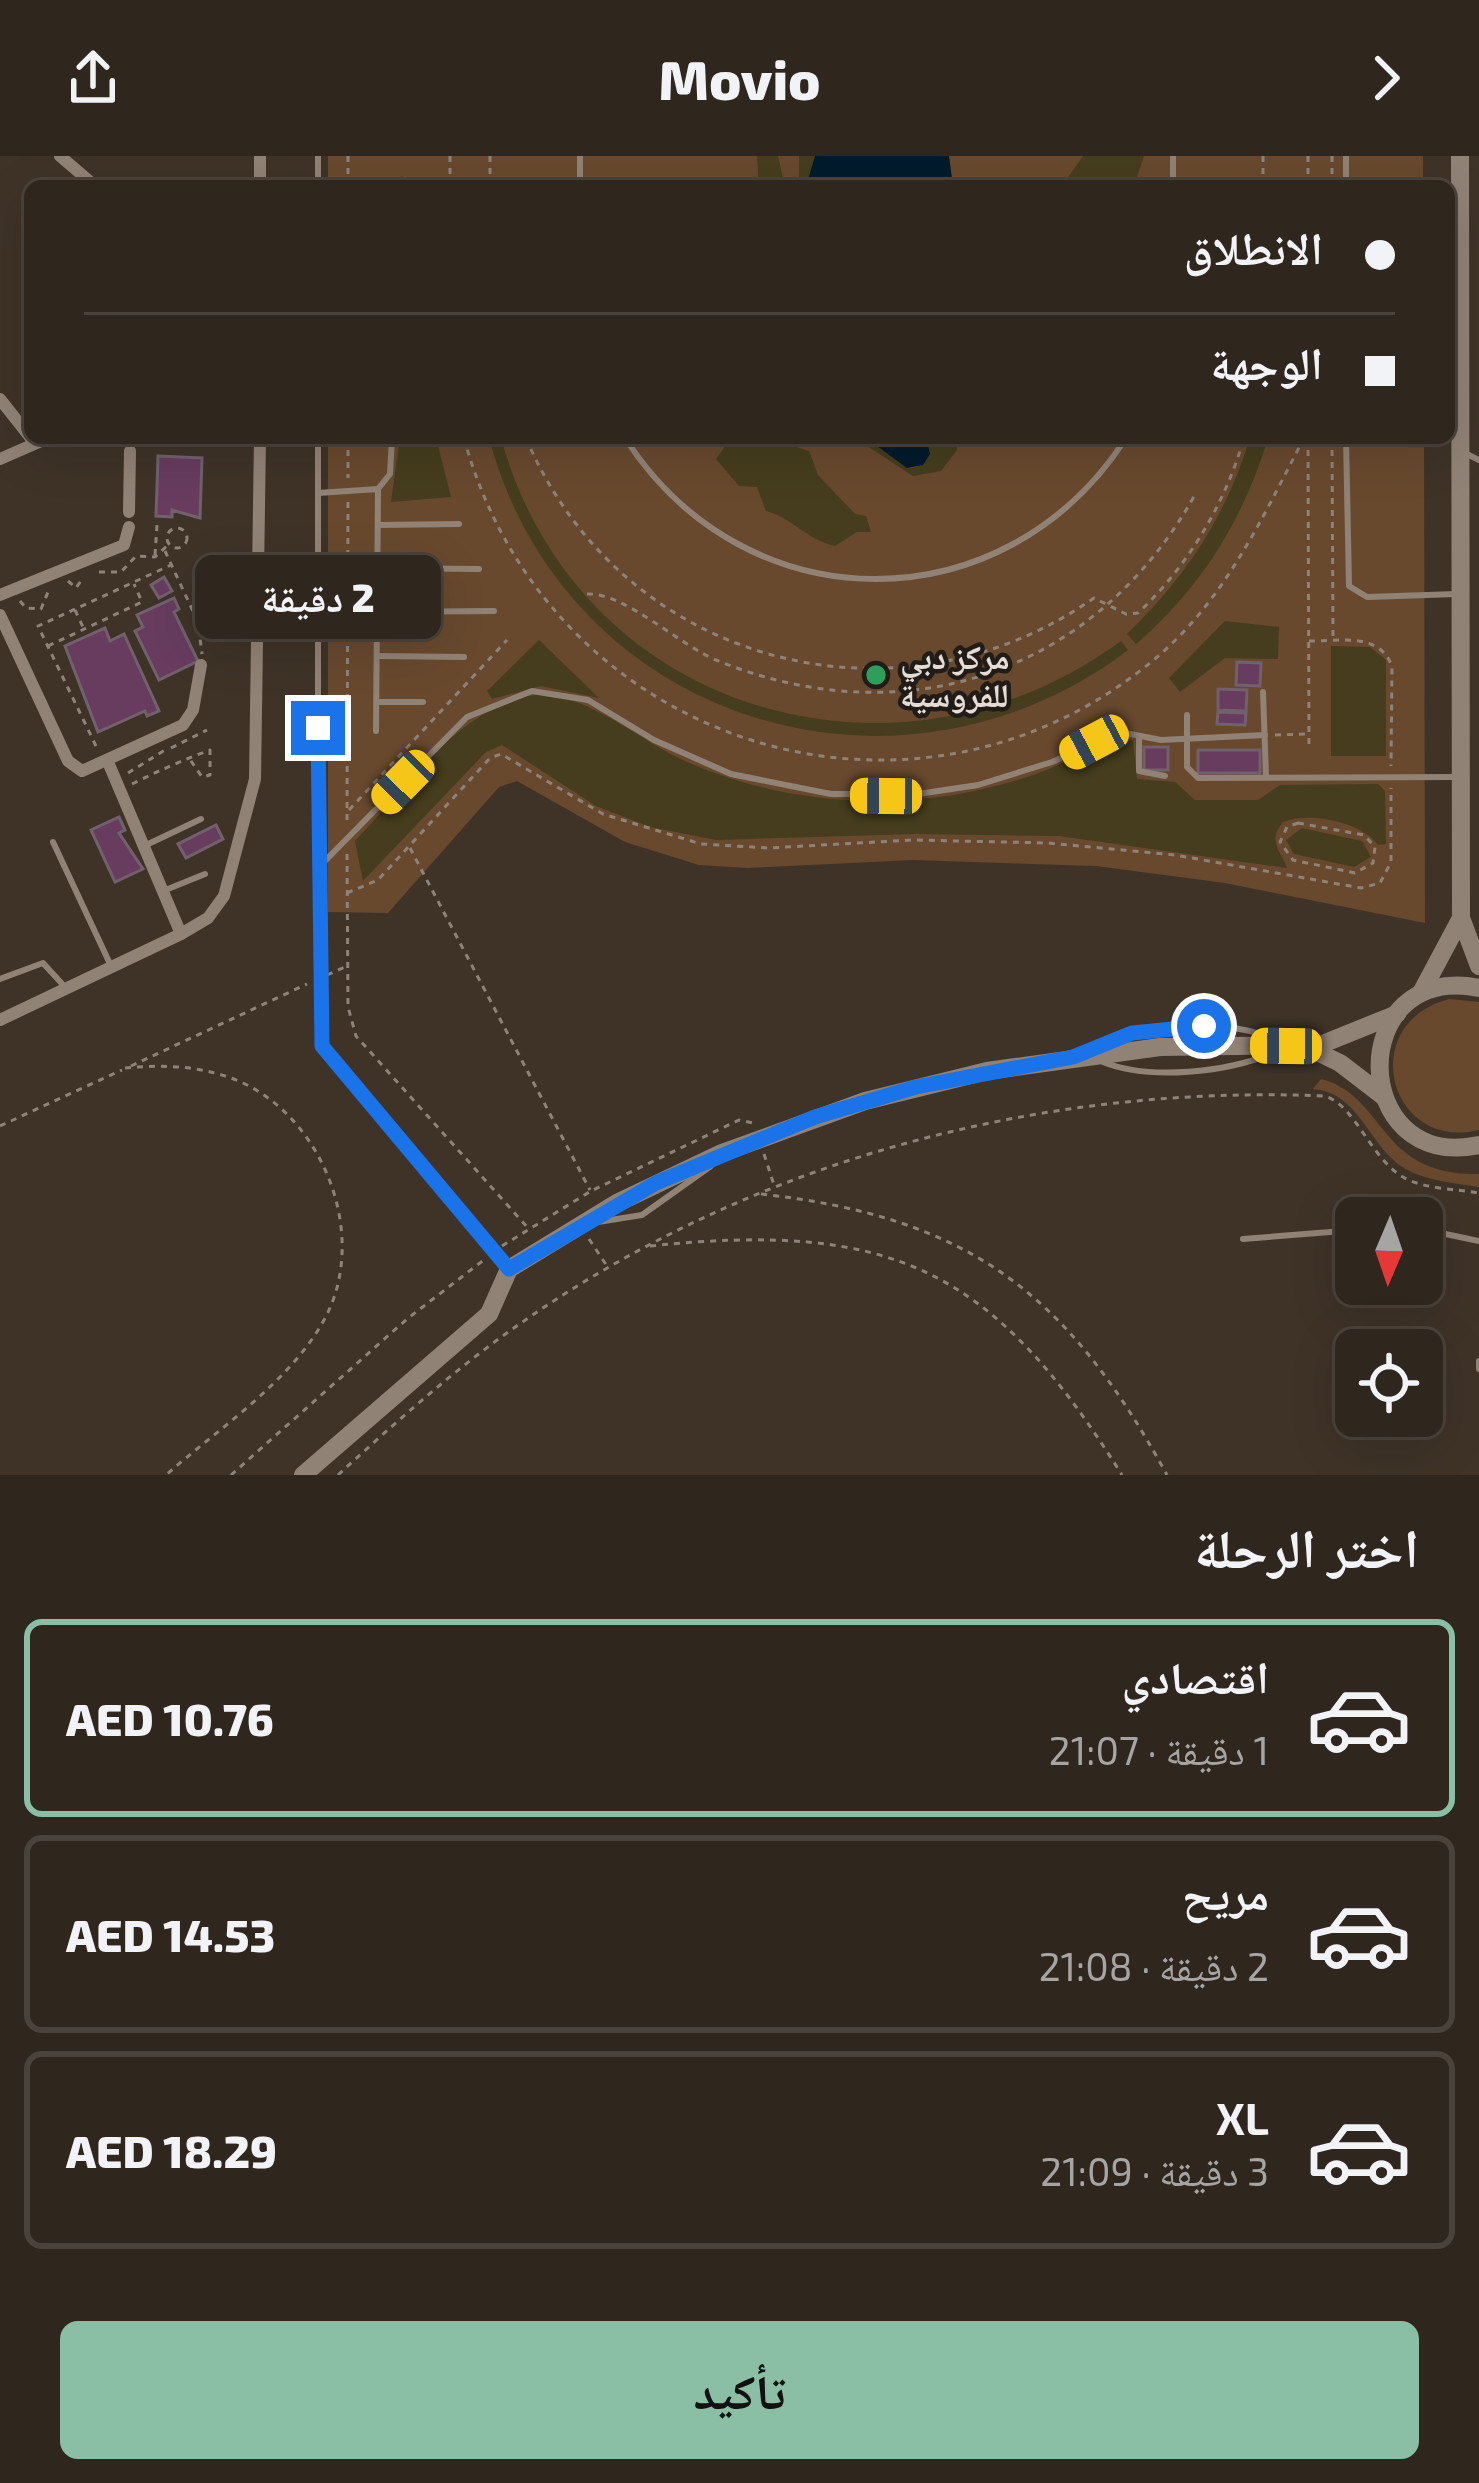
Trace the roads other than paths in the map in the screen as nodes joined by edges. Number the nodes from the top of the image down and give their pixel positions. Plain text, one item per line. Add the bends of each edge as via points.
1 (60, 156) edge
2 (1460, 156) edge
3 (88, 180) edge
4 (0, 399) edge
5 (24, 426) edge
6 (27, 444) edge
7 (260, 444) edge
8 (318, 444) edge
9 (392, 444) edge
10 (630, 444) edge
11 (1121, 444) edge
12 (1346, 444) edge
13 (1460, 450) junction
14 (130, 452) dead end
15 (0, 459) edge
16 (1479, 460) edge
17 (378, 489) junction
18 (318, 493) junction
19 (129, 512) dead end
20 (459, 524) dead end
21 (378, 525) junction
22 (129, 527) dead end
23 (378, 568) junction
24 (479, 568) dead end
25 (1461, 594) junction
26 (0, 596) edge
27 (494, 611) dead end
28 (377, 612) junction
29 (0, 615) edge
30 (377, 656) junction
31 (464, 657) dead end
32 (201, 664) road end
33 (1263, 692) dead end
34 (377, 702) junction
35 (423, 702) dead end
36 (1187, 715) dead end
37 (376, 731) dead end
38 (1264, 735) junction
39 (1139, 736) junction
40 (1187, 740) junction
41 (106, 763) junction
42 (1165, 776) dead end
43 (1266, 777) junction
44 (1461, 777) junction
45 (201, 819) dead end
46 (53, 842) dead end
47 (144, 846) junction
48 (318, 868) junction
49 (205, 874) dead end
50 (163, 891) junction
51 (1461, 918) junction
52 (181, 934) junction
53 (1479, 966) edge
54 (112, 969) junction
55 (0, 979) edge
56 (1479, 988) edge
57 (67, 990) junction
58 (1420, 995) junction
59 (1397, 1014) junction
60 (0, 1020) edge
61 (1297, 1046) junction
62 (1383, 1096) junction
63 (1479, 1145) edge
64 (1335, 1232) edge
65 (1443, 1233) edge
66 (1243, 1239) dead end
67 (1479, 1241) edge
68 (509, 1269) junction
69 (303, 1475) edge

1 - 3 street
2 - 13 street
4 - 5 street
6 - 15 street
7 - 52 street via 255,778 224,896
8 - 18 lane
9 - 17 lane via 390,474
10 - 11 lane via 665,489 725,538 788,566 868,580 953,569 1020,542 1079,498
12 - 25 lane via 1352,591
13 - 16 lane
13 - 25 street
14 - 19 street
17 - 18 lane
17 - 21 lane
18 - 48 lane
20 - 21 lane
21 - 23 lane
22 - 26 street via 124,545
23 - 24 lane
23 - 28 lane
25 - 44 street
27 - 28 lane
28 - 30 lane
29 - 41 street via 68,761 82,771
30 - 31 lane
30 - 34 lane
32 - 41 street via 183,725
33 - 38 lane
34 - 35 lane
34 - 37 lane
36 - 40 lane
38 - 40 lane
38 - 43 lane
39 - 40 lane
39 - 42 lane via 1139,771
39 - 48 lane via 1111,734 1034,769 949,791 831,794 731,774 588,700 532,691 467,717
40 - 43 lane via 1194,776
41 - 47 street
43 - 44 lane
44 - 51 street
45 - 47 lane
46 - 54 lane
47 - 50 street
48 - 68 lane via 320,1033 328,1058
49 - 50 lane
50 - 52 street
51 - 53 street
51 - 58 street
52 - 54 street
54 - 57 street
55 - 57 lane via 43,963
56 - 58 street
57 - 60 street
58 - 59 street
59 - 61 street via 1347,1038
59 - 62 street via 1378,1058
61 - 62 street
61 - 68 street via 1082,1056 865,1101 722,1153
62 - 63 street via 1397,1119 1429,1142
64 - 66 lane
65 - 67 lane
68 - 69 street via 489,1314

